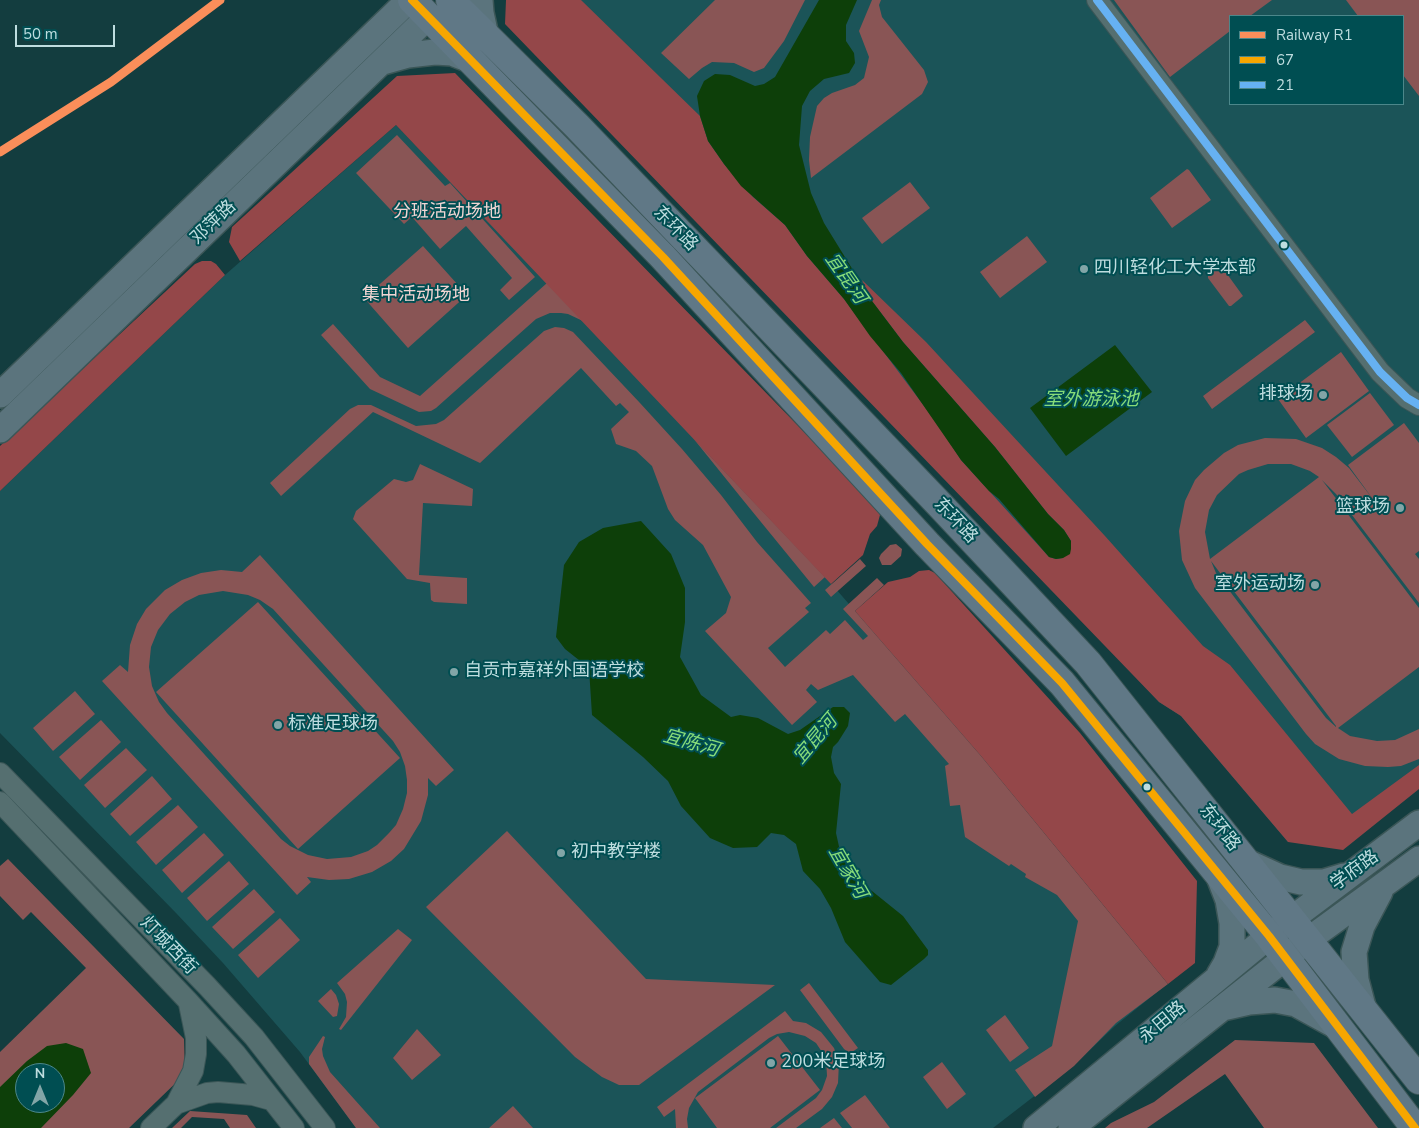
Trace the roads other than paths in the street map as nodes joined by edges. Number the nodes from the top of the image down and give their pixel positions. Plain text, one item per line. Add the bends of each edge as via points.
1 (383, 0) edge
2 (450, 0) edge
3 (480, 0) edge
4 (1097, 0) edge
5 (417, 6) edge
6 (373, 34) junction
7 (486, 36) junction
8 (470, 60) junction
9 (381, 63) junction
10 (0, 395) edge
11 (1419, 405) edge
12 (0, 430) edge
13 (0, 773) edge
14 (0, 802) edge
15 (1419, 823) edge
16 (1419, 859) edge
17 (1245, 861) junction
18 (1351, 874) junction
19 (1218, 875) junction
20 (1385, 884) junction
21 (1291, 918) junction
22 (1269, 936) junction
23 (1308, 940) junction
24 (1286, 959) junction
25 (1218, 978) junction
26 (188, 1001) junction
27 (1225, 1007) junction
28 (1365, 1012) junction
29 (1338, 1027) junction
30 (1419, 1080) edge
31 (271, 1100) junction
32 (176, 1104) junction
33 (151, 1128) edge
34 (294, 1128) edge
35 (325, 1128) edge
36 (1036, 1128) edge
37 (1071, 1128) edge
38 (1415, 1128) edge

1 - 6 main road
2 - 7 highway, 东环路
3 - 7 main road
4 - 11 street via 1380,372
5 - 6 main road, 邓萍路
5 - 8 highway, 东环路
5 - 9 main road, 邓萍路
6 - 10 main road, 邓萍路
7 - 17 highway, 东环路 via 591,141 1088,662
8 - 9 main road via 452,52 436,52 408,54
8 - 19 highway, 东环路 via 663,258 1062,684
9 - 12 main road, 邓萍路
13 - 35 street, 灯城西街 via 254,1037
14 - 26 street, 灯城西街
15 - 18 main road, 学府路
16 - 20 main road, 学府路
17 - 18 main road via 1280,877 1301,882 1324,882
17 - 21 highway, 东环路
18 - 21 main road, 学府路
19 - 22 highway, 东环路
19 - 25 main road via 1228,900 1232,923 1232,947
20 - 23 main road, 学府路
20 - 28 main road via 1362,926 1354,952 1356,980
21 - 22 main road, 永田路
21 - 23 highway, 东环路
22 - 24 highway, 东环路
22 - 25 main road, 永田路
23 - 24 main road, 永田路
23 - 28 highway, 东环路
24 - 27 main road, 永田路
24 - 29 highway, 东环路
25 - 36 main road, 永田路
26 - 31 street, 灯城西街 via 236,1054
26 - 32 street via 196,1054 193,1071
27 - 29 main road via 1275,1000 1296,1004
27 - 37 main road, 永田路
28 - 30 highway, 东环路
29 - 38 highway, 东环路
31 - 32 street via 253,1094 207,1092
31 - 34 street, 灯城西街
32 - 33 street

